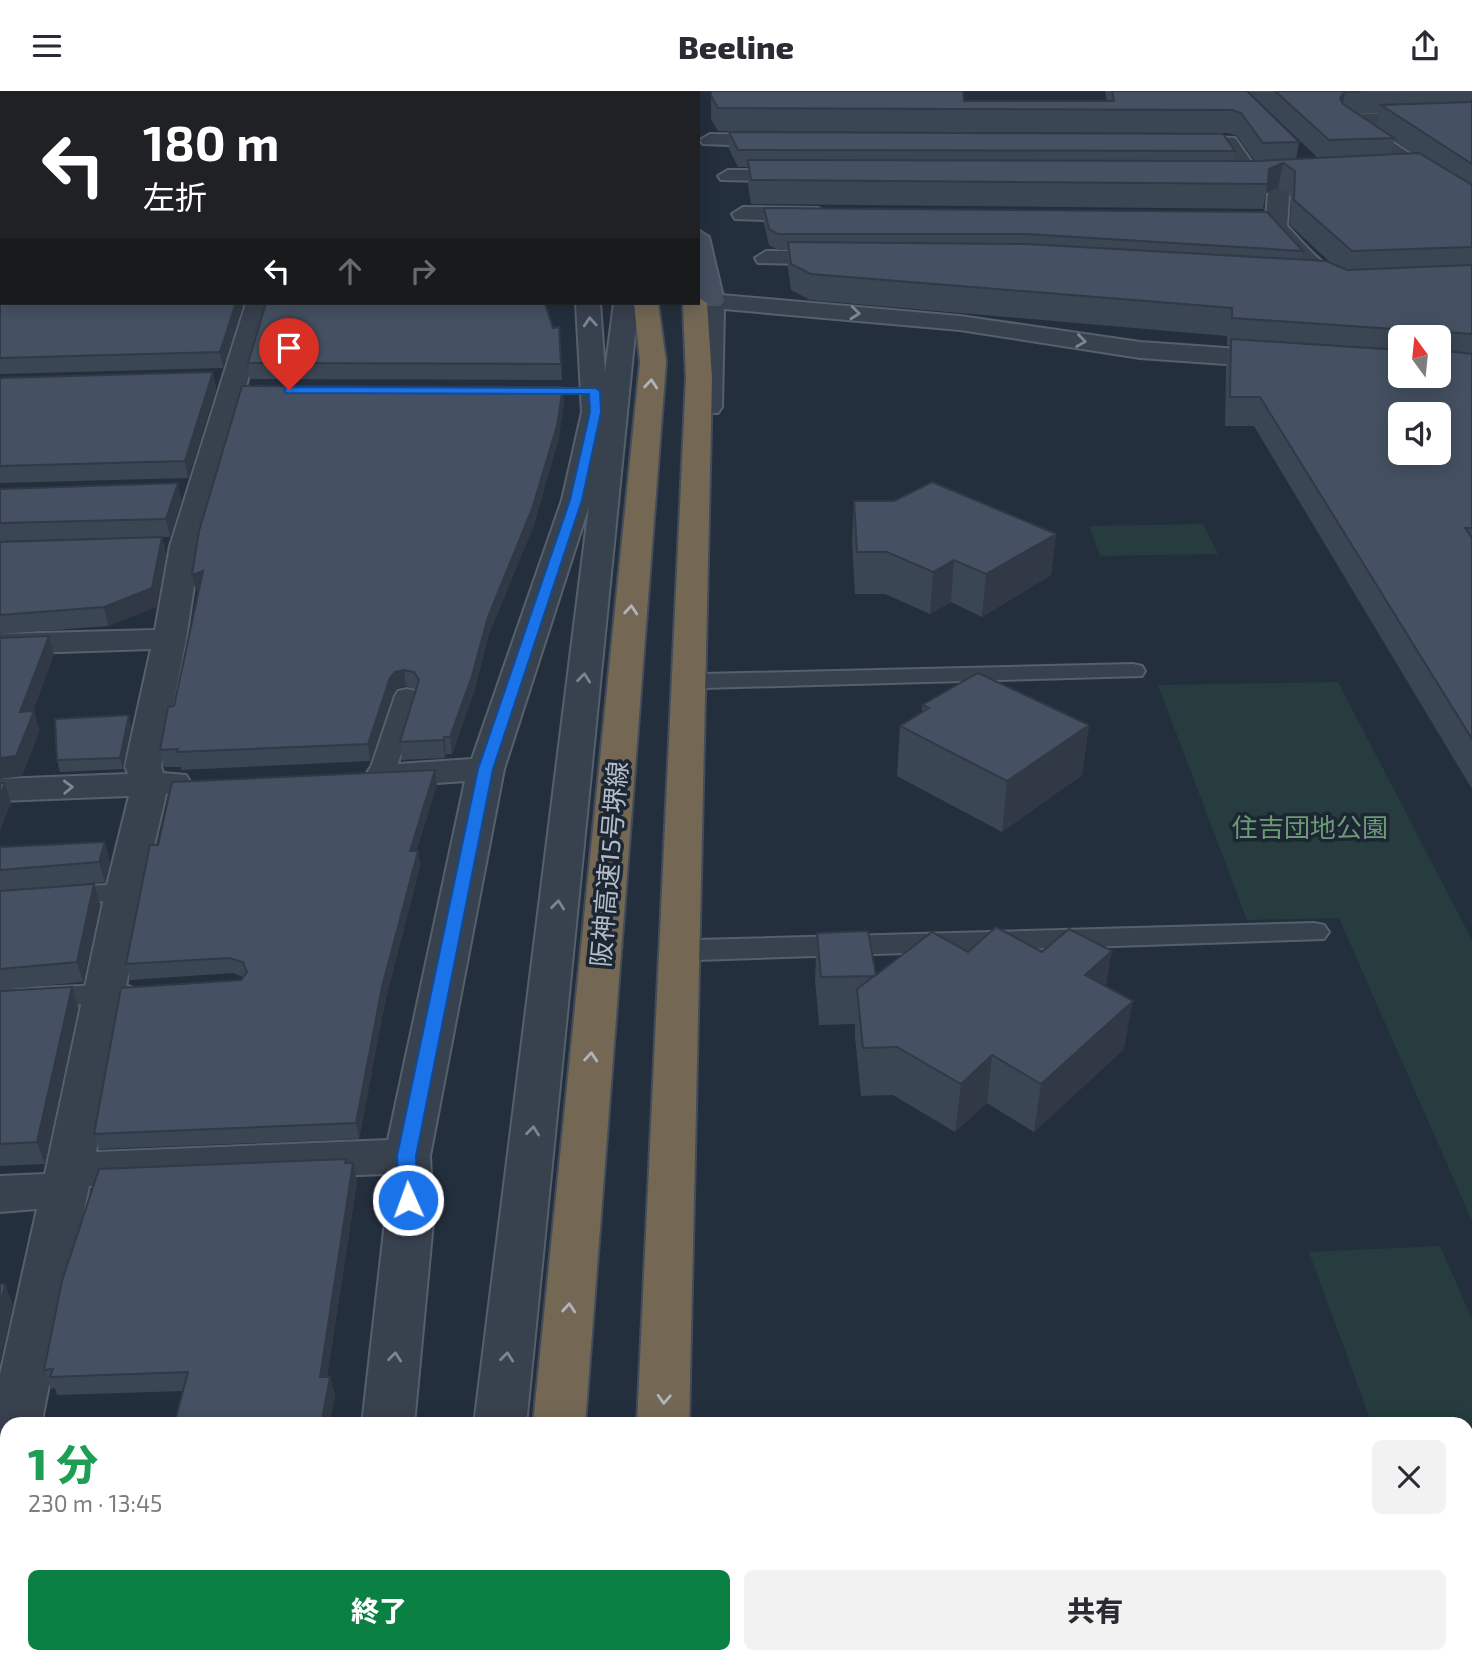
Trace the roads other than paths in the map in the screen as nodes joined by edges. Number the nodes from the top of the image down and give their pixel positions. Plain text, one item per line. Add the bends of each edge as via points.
1 (1451, 117) edge
2 (704, 131) edge
3 (803, 141) edge
4 (1172, 142) edge
5 (1415, 169) junction
6 (1388, 171) edge
7 (728, 176) junction
8 (824, 176) edge
9 (1306, 176) edge
10 (1224, 177) edge
11 (1252, 177) junction
12 (1280, 177) junction
13 (1472, 205) edge
14 (743, 214) junction
15 (837, 215) edge
16 (766, 258) junction
17 (862, 258) edge
18 (700, 269) edge
19 (1286, 276) edge
20 (1327, 278) junction
21 (1368, 286) edge
22 (702, 301) edge
23 (257, 305) edge
24 (588, 305) edge
25 (626, 305) edge
26 (646, 305) edge
27 (787, 306) junction
28 (1304, 361) edge
29 (170, 639) junction
30 (0, 644) edge
31 (1133, 671) dead end
32 (704, 681) junction
33 (407, 697) dead end
34 (486, 769) junction
35 (368, 777) joint
36 (205, 782) edge
37 (150, 784) junction
38 (0, 790) edge
39 (124, 893) junction
40 (0, 900) edge
41 (1314, 932) dead end
42 (697, 950) junction
43 (144, 992) edge
44 (106, 995) junction
45 (0, 1000) edge
46 (407, 1156) junction
47 (65, 1179) junction
48 (0, 1194) edge
49 (17, 1417) edge
50 (389, 1417) edge
51 (501, 1417) edge
52 (560, 1417) edge
53 (663, 1417) edge
54 (689, 1417) edge

1 - 5 street via 1348,121
2 - 3 street
2 - 7 street
4 - 11 street via 1228,142
5 - 6 street
5 - 13 street
7 - 8 street
7 - 14 street
9 - 12 street
10 - 11 street
11 - 12 street
12 - 20 street via 1268,218
14 - 15 street
14 - 16 street
16 - 17 street
16 - 27 street
18 - 22 street
19 - 20 street
20 - 21 street via 1341,287
22 - 27 street
22 - 32 street
22 -> 53 highway
23 - 29 street via 235,384 189,489 172,546
34 -> 24 street via 576,500 595,412 581,391
51 -> 25 street
52 -> 26 highway, 阪神高速15号堺線 via 653,362
27 -> 28 street via 960,323 1140,350
29 - 30 street
29 - 37 street via 143,766
31 - 32 lane
32 - 42 street
33 - 35 lane
34 - 35 street
34 - 46 street
36 - 37 street
38 -> 37 street
37 - 39 street
39 - 40 lane
39 - 44 street
41 - 42 lane
42 - 54 street
43 - 44 lane
44 - 45 lane
44 - 47 street
46 - 47 street
50 -> 46 street via 409,1222
47 - 48 street
47 - 49 street

